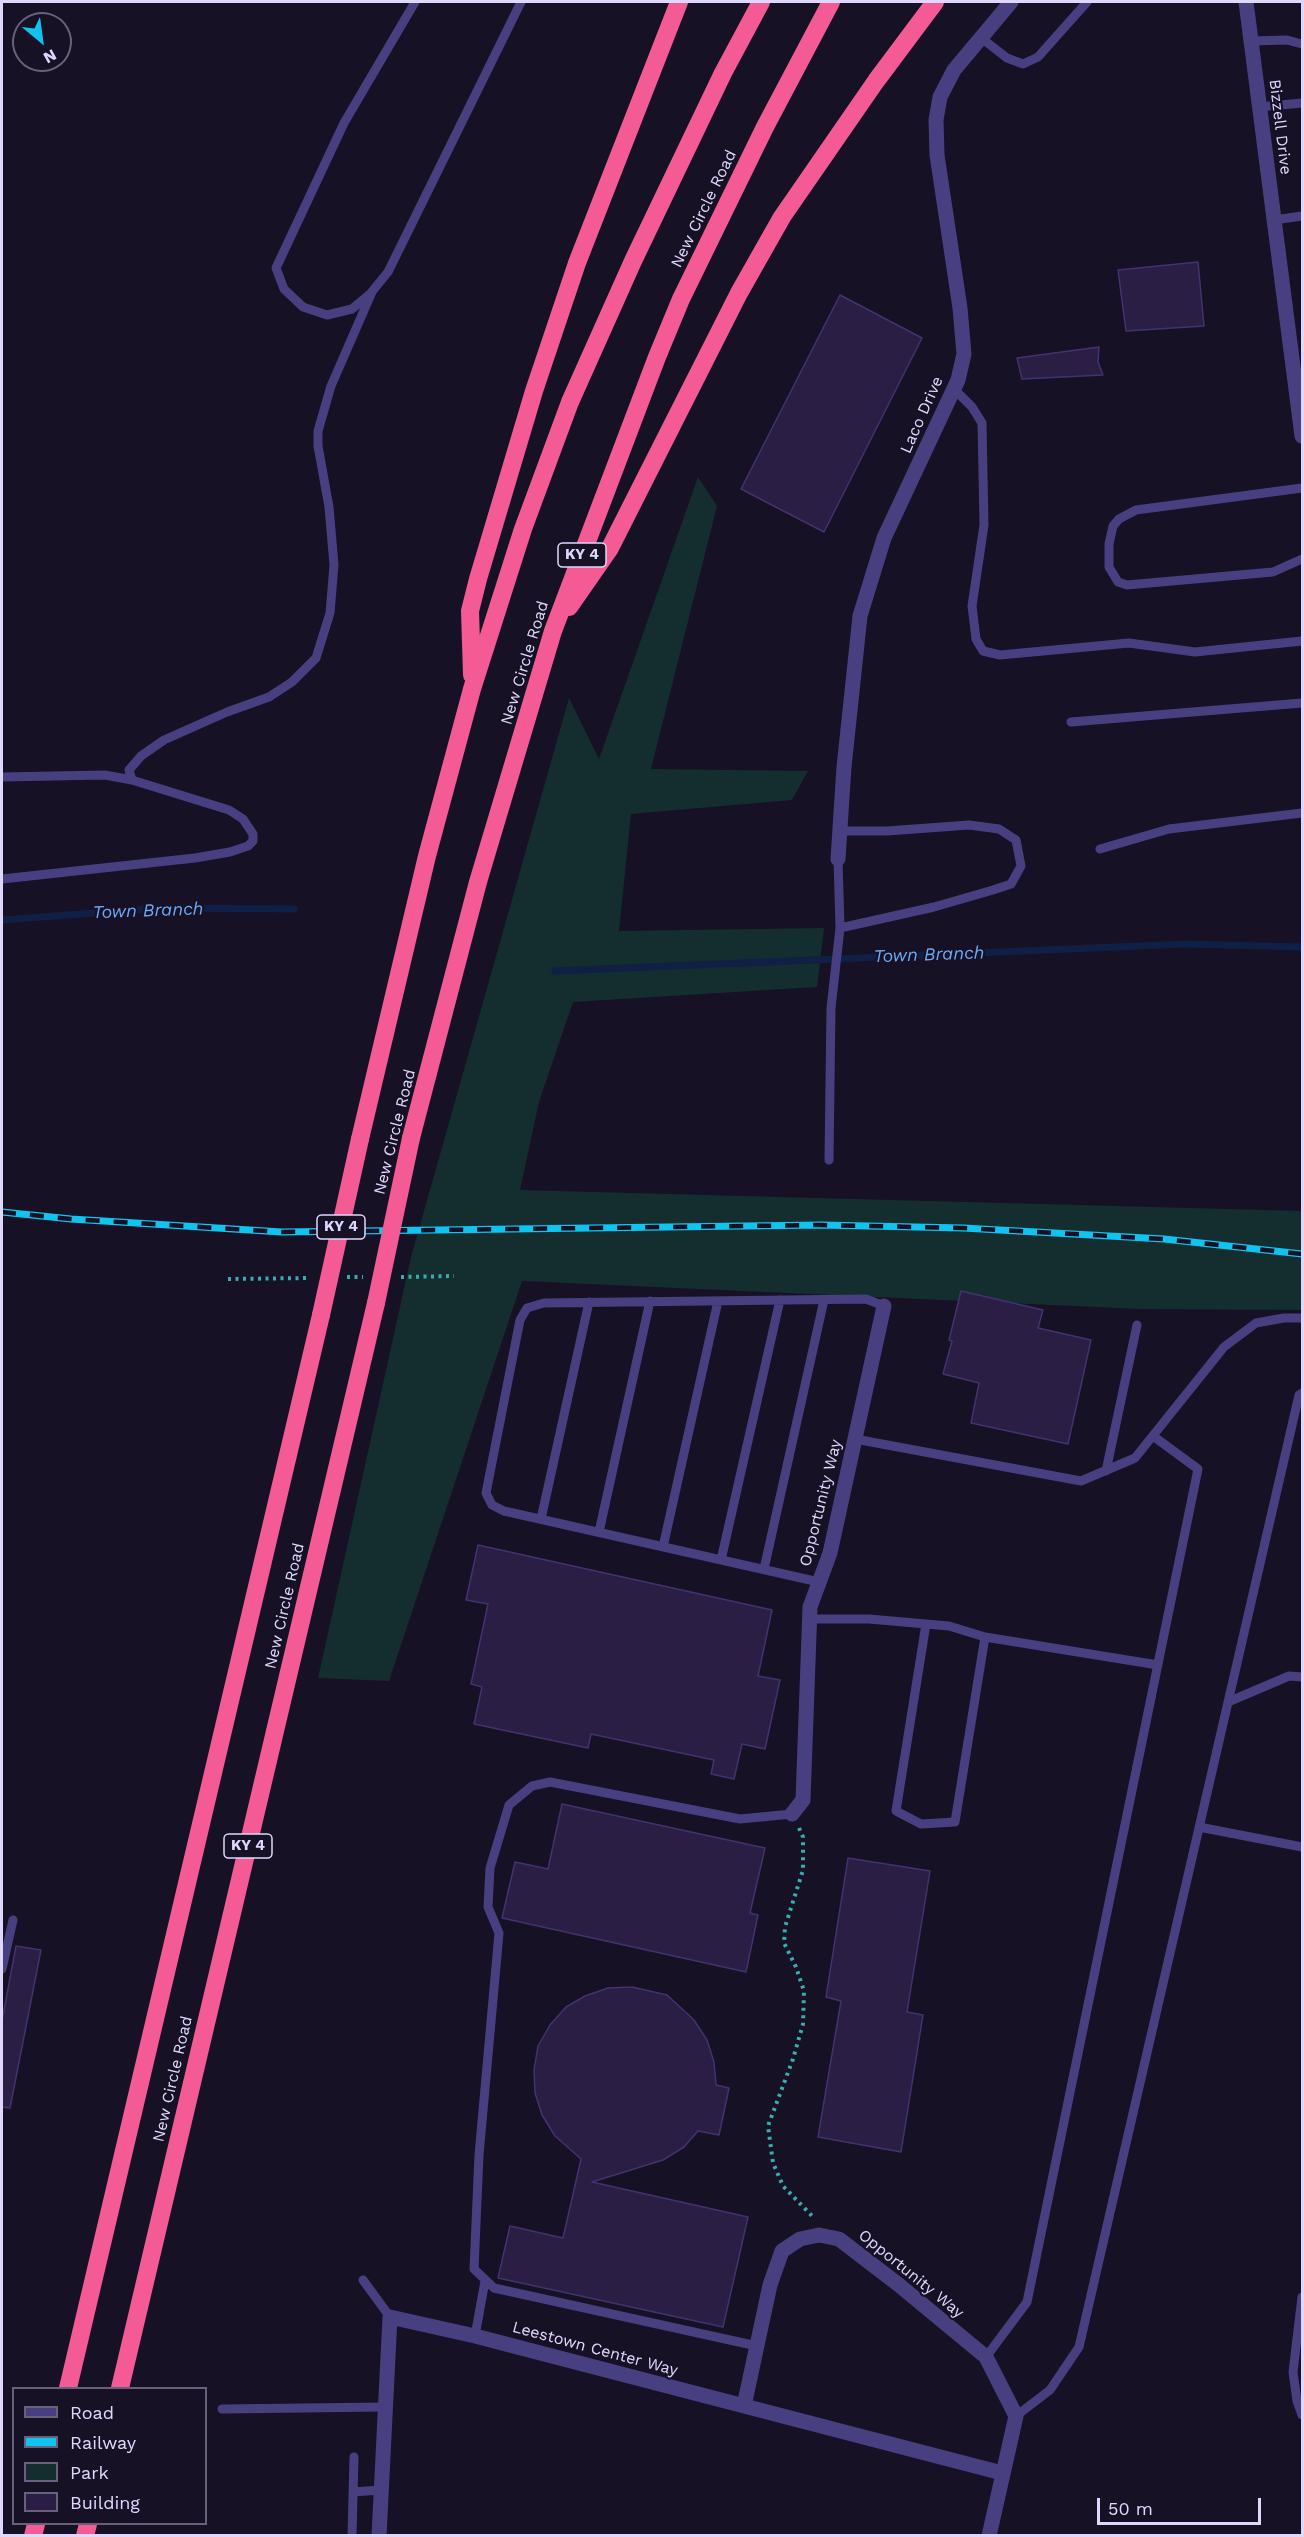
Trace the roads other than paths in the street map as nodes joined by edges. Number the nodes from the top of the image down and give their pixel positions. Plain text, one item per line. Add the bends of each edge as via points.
1 (415, 2) edge
2 (521, 2) edge
3 (680, 2) edge
4 (761, 2) edge
5 (831, 2) edge
6 (935, 2) edge
7 (1011, 2) edge
8 (1087, 2) edge
9 (1245, 2) edge
10 (980, 37) junction
11 (1251, 41) junction
12 (1302, 44) edge
13 (1302, 104) edge
14 (1259, 107) junction
15 (1302, 216) edge
16 (1274, 219) junction
17 (372, 292) junction
18 (954, 389) junction
19 (1301, 409) edge
20 (1302, 436) edge
21 (1302, 488) edge
22 (1302, 559) edge
23 (553, 631) junction
24 (1302, 641) edge
25 (472, 688) junction
26 (1302, 703) edge
27 (1071, 722) dead end
28 (2, 777) edge
29 (132, 780) junction
30 (1302, 813) edge
31 (840, 831) junction
32 (1100, 849) dead end
33 (838, 859) joint
34 (2, 879) edge
35 (840, 928) junction
36 (830, 1160) dead end
37 (780, 1300) junction
38 (824, 1300) junction
39 (650, 1301) junction
40 (718, 1301) junction
41 (589, 1302) junction
42 (884, 1306) joint
43 (1302, 1318) edge
44 (1137, 1324) dead end
45 (1302, 1393) edge
46 (1153, 1436) junction
47 (855, 1439) junction
48 (1106, 1471) junction
49 (542, 1519) junction
50 (598, 1532) junction
51 (663, 1547) junction
52 (721, 1560) junction
53 (764, 1569) junction
54 (819, 1582) junction
55 (810, 1619) junction
56 (926, 1624) junction
57 (985, 1637) junction
58 (1158, 1665) junction
59 (1302, 1677) edge
60 (1228, 1702) junction
61 (792, 1814) joint
62 (1199, 1827) junction
63 (1302, 1847) edge
64 (13, 1920) dead end
65 (2, 1969) edge
66 (363, 2280) dead end
67 (485, 2281) junction
68 (1302, 2297) edge
69 (390, 2317) junction
70 (475, 2336) junction
71 (757, 2346) junction
72 (986, 2357) junction
73 (68, 2387) edge
74 (120, 2387) edge
75 (744, 2406) junction
76 (384, 2407) junction
77 (222, 2409) dead end
78 (1302, 2415) edge
79 (1016, 2416) junction
80 (354, 2457) dead end
81 (1002, 2473) junction
82 (380, 2490) junction
83 (353, 2492) junction
84 (352, 2535) edge
85 (380, 2535) edge
86 (989, 2535) edge

1 - 17 lane via 344,123 276,268 284,289 303,307 327,315 352,309
2 - 17 lane via 388,272
3 - 25 highway via 577,263 534,391 470,611
4 - 25 highway, New Circle Road / KY 4 via 633,261 570,402 523,529
5 - 23 highway, New Circle Road / KY 4 via 681,299
6 - 23 highway via 782,217 610,548
7 - 10 street, Laco Drive
8 - 10 lane via 1038,57 1023,64 1007,58
9 - 11 street, Bizzell Drive
10 - 18 street, Laco Drive via 949,79 940,97 936,120 937,155 964,354
11 - 12 lane via 1287,39
11 - 14 street, Bizzell Drive
13 - 14 lane
14 - 16 street, Bizzell Drive
15 - 16 lane
16 - 19 street, Bizzell Drive
17 - 29 lane via 331,386 318,431 334,565 330,613 316,658 292,682 268,697 164,740 129,770
18 - 24 lane via 982,423 984,525 972,606 976,639 983,651 1000,655 1129,644 1195,652
18 - 31 street, Laco Drive via 884,538 865,596 851,694
19 - 20 street, Bizzell Drive
21 - 22 lane via 1136,510 1113,526 1109,567 1118,582 1127,585 1274,572
23 - 74 highway, New Circle Road / KY 4, bridge via 478,882 411,1138 376,1303
25 - 73 highway, New Circle Road / KY 4, bridge via 424,866
26 - 27 lane
28 - 29 lane via 105,775
29 - 34 lane via 229,810 243,819 253,841 230,852 195,858
30 - 32 lane via 1169,829
31 - 33 street, Laco Drive
31 - 35 lane via 969,825 999,829 1016,840 1021,866 1011,884 934,907
33 - 35 lane
35 - 36 lane via 831,1008
37 - 38 lane
37 - 40 lane
37 - 52 lane
38 - 42 lane via 866,1299
38 - 53 lane
39 - 40 lane
39 - 41 lane
39 - 50 lane
40 - 51 lane
41 - 49 lane
41 - 49 lane via 544,1303 527,1308 520,1320 486,1493 492,1505 504,1511
42 - 47 street, Opportunity Way
43 - 46 lane via 1256,1323 1224,1347
44 - 48 lane
45 - 60 lane
46 - 48 lane via 1135,1458
46 - 58 lane via 1198,1469
47 - 48 lane via 1081,1481
47 - 54 street, Opportunity Way via 830,1553
49 - 50 lane
50 - 51 lane
51 - 52 lane
52 - 53 lane
53 - 54 lane
54 - 55 street, Opportunity Way via 810,1606
55 - 56 lane
55 - 61 street, Opportunity Way via 803,1800
56 - 57 lane
56 - 57 lane via 896,1811 921,1824 955,1822
57 - 58 lane
58 - 72 lane via 1027,2302
59 - 60 lane via 1289,1676
60 - 62 lane
61 - 67 lane via 740,1819 550,1782 532,1786 509,1805 490,1868 488,1907 499,1933 479,2155 474,2269
62 - 63 lane
62 - 79 lane via 1079,2347 1050,2390
64 - 65 lane
66 - 69 lane
67 - 70 lane
67 - 71 lane via 494,2288
68 - 78 lane via 1293,2372
69 - 70 street, Leestown Center Way
69 - 76 street
70 - 75 street, Leestown Center Way
71 - 72 street, Opportunity Way via 782,2251 800,2239 819,2235 839,2239
71 - 75 street, Opportunity Way
72 - 79 street, Opportunity Way
75 - 81 street, Leestown Center Way
76 - 77 lane
76 - 82 street
79 - 81 street
80 - 83 lane
81 - 86 street
82 - 83 lane
82 - 85 street
83 - 84 lane

